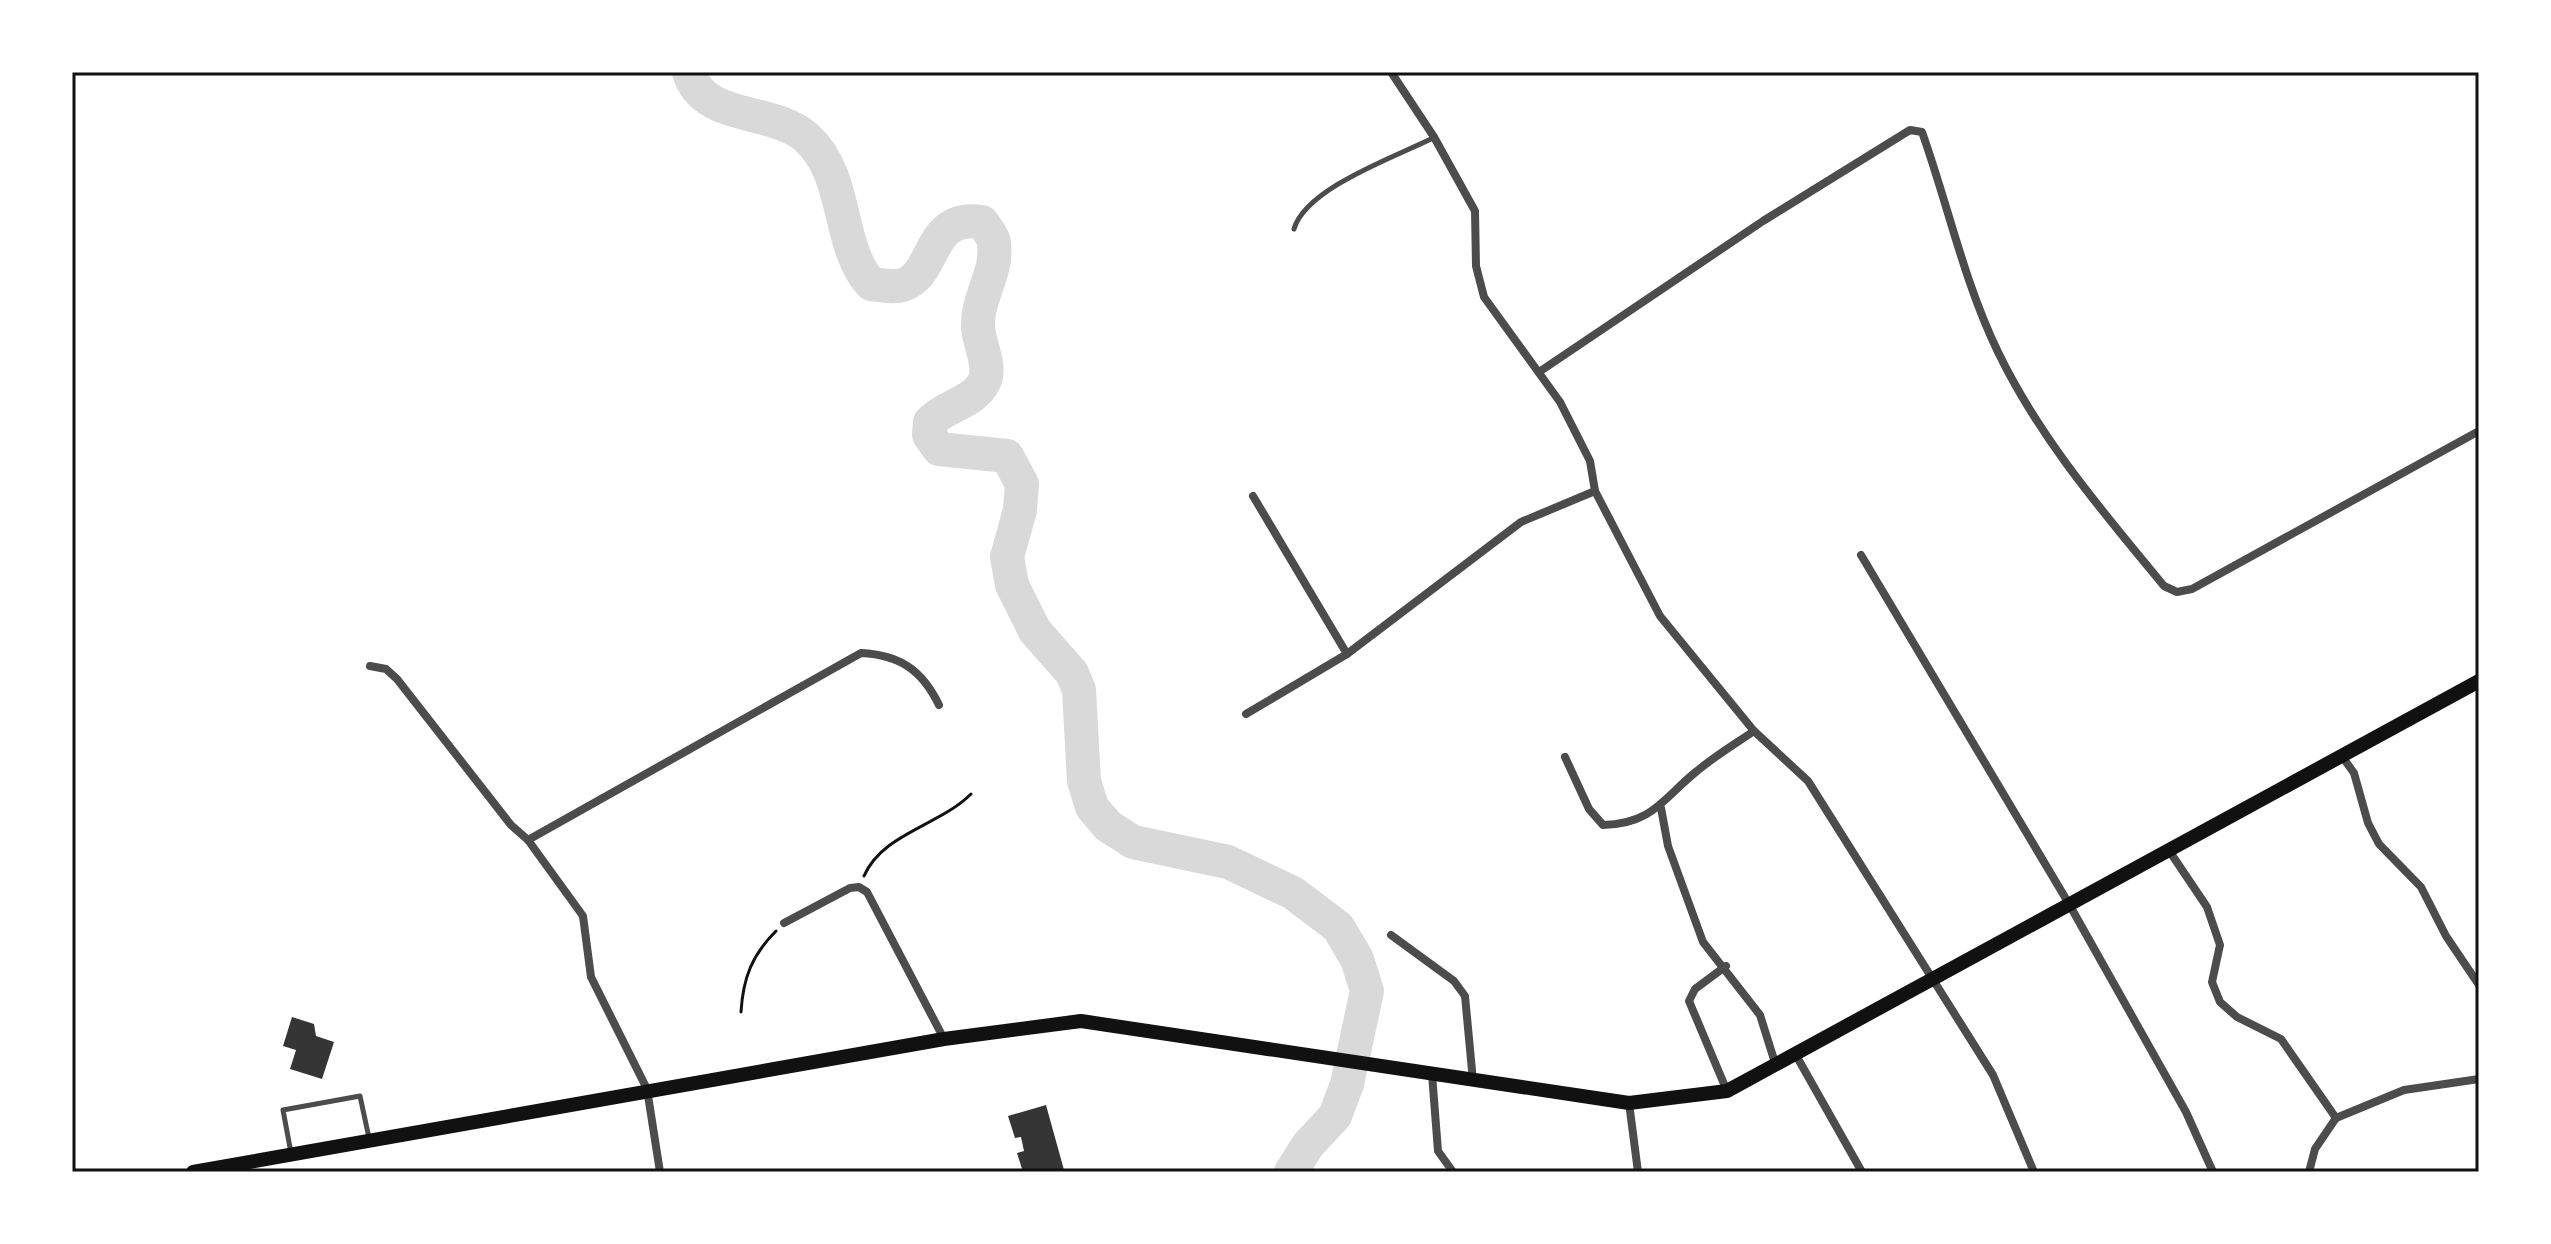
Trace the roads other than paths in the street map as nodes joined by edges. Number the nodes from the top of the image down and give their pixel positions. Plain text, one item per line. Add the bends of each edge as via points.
1 (1391, 72) edge
2 (1434, 137) junction
3 (1294, 229) dead end
4 (1539, 372) junction
5 (2479, 431) edge
6 (1595, 491) junction
7 (1253, 496) dead end
8 (1861, 555) dead end
9 (1347, 654) junction
10 (370, 666) dead end
11 (2479, 681) edge
12 (939, 705) dead end
13 (1246, 714) dead end
14 (1754, 731) junction
15 (2341, 755) junction
16 (1565, 757) dead end
17 (1661, 808) junction
18 (528, 840) junction
19 (2170, 852) junction
20 (2069, 904) junction
21 (784, 923) road end
22 (1391, 935) dead end
23 (1726, 966) junction
24 (1933, 980) junction
25 (2479, 985) edge
26 (944, 1039) junction
27 (1797, 1057) junction
28 (1776, 1066) junction
29 (1432, 1074) junction
30 (2479, 1079) edge
31 (1473, 1081) junction
32 (647, 1089) junction
33 (1727, 1091) junction
34 (1629, 1103) junction
35 (2336, 1118) junction
36 (369, 1140) junction
37 (291, 1154) junction
38 (239, 1168) edge
39 (193, 1172) edge
40 (660, 1172) edge
41 (1453, 1172) edge
42 (1638, 1172) edge
43 (1862, 1172) edge
44 (2034, 1172) edge
45 (2213, 1172) edge
46 (2309, 1172) edge

1 - 2 street
2 - 3 lane via 1320,194 1298,215
2 - 4 street via 1475,211 1476,266 1484,297
4 - 5 street via 1763,221 1910,130 1922,132 1998,351 2041,427 2164,586 2177,592 2192,589
4 - 6 street via 1590,461
6 - 9 street via 1521,522
6 - 14 street via 1660,616
7 - 9 street
8 - 20 street
9 - 13 street
10 - 18 street via 386,669 397,679
11 - 15 main road
12 - 18 street via 928,682 907,664 887,654 861,653
14 - 17 street via 1678,786
14 - 24 street via 1808,781
15 - 19 main road
15 - 25 street via 2354,773 2379,844 2413,876
16 - 17 street via 1589,809 1603,825 1621,824
17 - 23 street via 1686,903 1703,942
18 - 32 street via 583,916 591,977
19 - 20 main road
19 - 35 street via 2207,907 2220,945 2212,982 2220,1002 2237,1017 2281,1039
20 - 24 main road
20 - 45 street via 2186,1112
21 - 26 street via 850,888 867,892
22 - 31 street via 1454,981 1465,996
23 - 28 street via 1760,1015
23 - 33 street via 1695,989 1689,1001
24 - 27 main road
24 - 44 street via 1993,1075
26 - 29 main road via 1081,1021
26 - 32 main road
27 - 28 main road
27 - 43 street
28 - 33 main road
29 - 31 main road
29 - 41 street via 1438,1151
30 - 35 street via 2404,1090
31 - 34 main road
32 - 36 main road
32 - 40 street
33 - 34 main road
34 - 42 street
35 - 46 street via 2315,1149
36 - 37 main road
36 - 37 lane via 360,1096 283,1110
37 - 38 main road
38 - 39 main road

